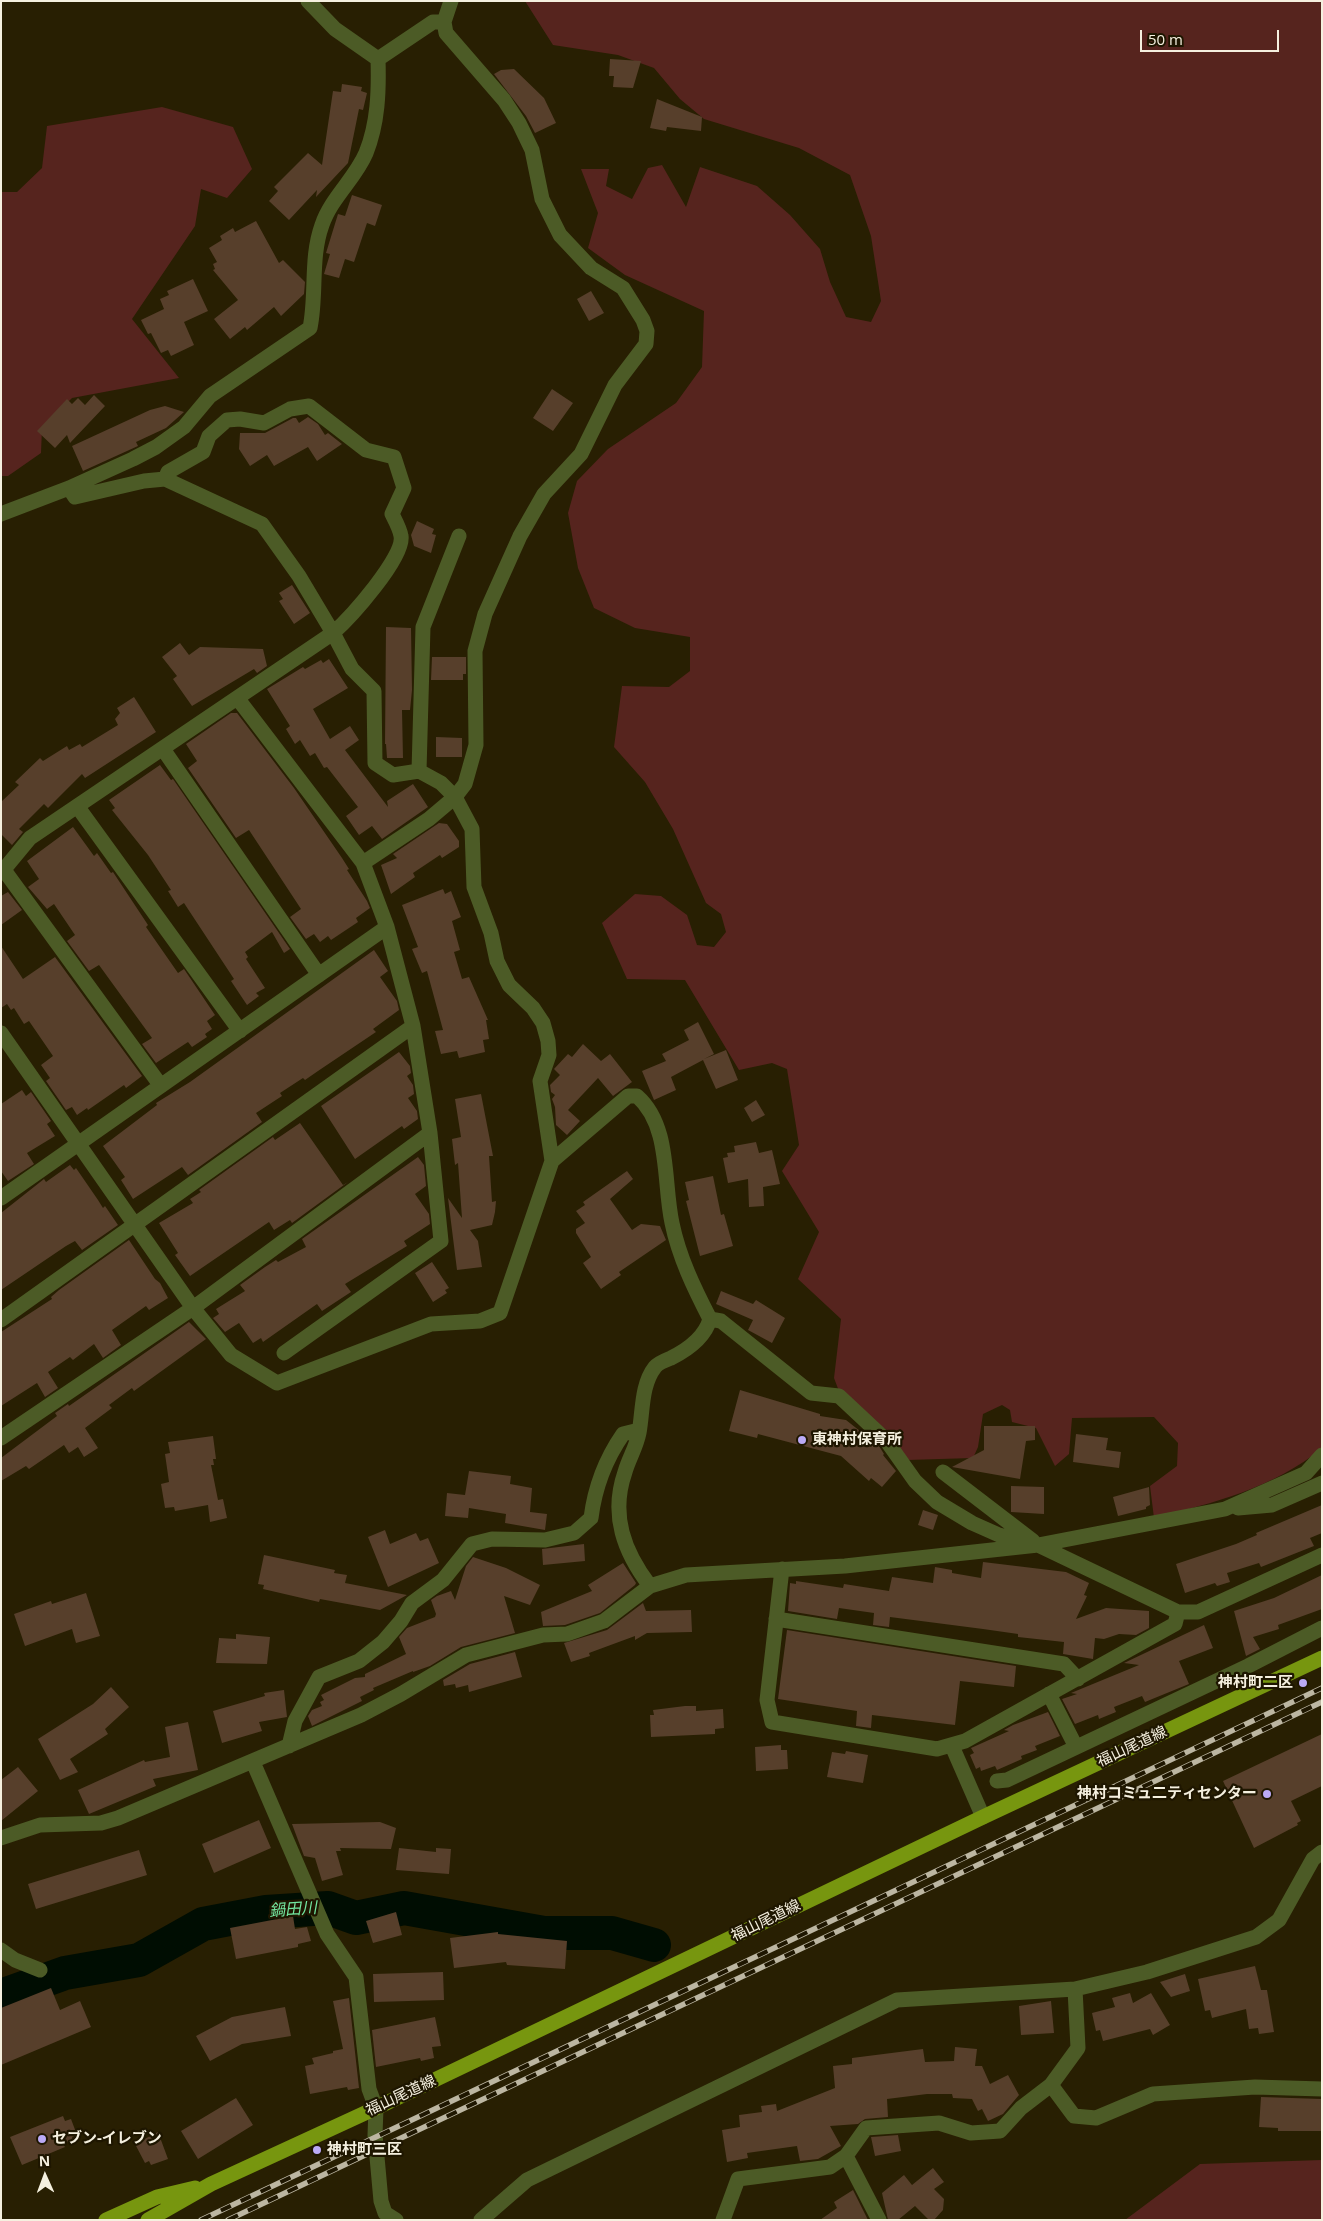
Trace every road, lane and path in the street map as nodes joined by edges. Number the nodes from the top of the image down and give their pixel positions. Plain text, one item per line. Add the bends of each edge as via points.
1 (308, 1) edge
2 (451, 1) edge
3 (444, 22) junction
4 (378, 59) junction
5 (165, 480) junction
6 (69, 488) junction
7 (1, 514) edge
8 (459, 536) dead end
9 (334, 633) junction
10 (238, 699) junction
11 (163, 749) junction
12 (419, 771) junction
13 (455, 797) junction
14 (77, 806) junction
15 (363, 863) junction
16 (2, 872) edge
17 (388, 928) junction
18 (320, 975) junction
19 (413, 1026) junction
20 (240, 1031) junction
21 (1, 1033) edge
22 (161, 1086) junction
23 (430, 1133) junction
24 (79, 1144) junction
25 (552, 1161) junction
26 (1, 1198) edge
27 (134, 1224) junction
28 (193, 1308) junction
29 (710, 1318) junction
30 (1, 1320) edge
31 (284, 1353) dead end
32 (639, 1430) junction
33 (1, 1438) edge
34 (1322, 1455) edge
35 (944, 1472) dead end
36 (1322, 1483) edge
37 (1225, 1509) junction
38 (1038, 1545) junction
39 (1322, 1555) edge
40 (782, 1569) junction
41 (650, 1586) junction
42 (1178, 1612) junction
43 (776, 1619) junction
44 (1322, 1628) edge
45 (1322, 1658) edge
46 (1078, 1678) junction
47 (1049, 1694) junction
48 (289, 1746) junction
49 (952, 1746) junction
50 (1076, 1747) junction
51 (253, 1762) junction
52 (997, 1781) dead end
53 (983, 1817) junction
54 (1, 1838) edge
55 (1322, 1852) edge
56 (1, 1950) edge
57 (40, 1970) dead end
58 (1076, 1989) junction
59 (1051, 2085) junction
60 (1322, 2090) edge
61 (376, 2108) junction
62 (846, 2156) junction
63 (211, 2184) junction
64 (386, 2217) edge
65 (106, 2220) edge
66 (148, 2220) edge
67 (481, 2220) edge
68 (723, 2220) edge
69 (878, 2220) edge

1 - 4 street via 336,28
2 - 3 street
3 - 4 street via 433,22
3 - 13 street via 446,33 504,100 519,123 532,150 542,199 560,235 591,268 623,288 647,331 646,344 614,386 581,454 544,494 520,536 485,614 475,651 476,745 465,784
4 - 6 street via 376,119 366,154 333,202 322,226 316,252 310,328 210,396 184,427 156,447
5 - 6 street via 75,497
5 - 9 street via 262,524
5 - 9 street via 168,472 203,452 209,436 227,420 264,423 290,409 309,406 366,450 394,457 404,488 392,514 402,536 398,553 353,614
6 - 7 street
8 - 12 street via 423,627
9 - 10 street
9 - 12 street via 352,670 374,691 375,763 393,775
10 - 11 street
10 - 15 street
11 - 14 street
11 - 18 street
12 - 13 street via 441,783
13 - 15 street via 429,820
13 - 25 street via 472,829 474,887 491,933 497,961 509,985 544,1023 549,1054 540,1081
14 - 16 street via 30,838
14 - 20 street
15 - 17 street
16 - 22 street
17 - 18 street
17 - 19 street
18 - 20 street
19 - 23 street
19 - 27 street
20 - 22 street
21 - 24 street
22 - 24 street
23 - 28 street
23 - 31 street via 441,1241
24 - 26 street
24 - 27 street
25 - 28 street via 500,1313 480,1321 431,1324 277,1383 231,1355
25 - 29 street via 628,1096 637,1096 647,1104 656,1126 667,1174 672,1222 688,1277
27 - 28 street
27 - 30 street
28 - 33 street
29 - 32 street via 709,1325 698,1339 656,1365 647,1381
29 - 38 street via 722,1321 811,1393 839,1396 886,1440 915,1481 937,1502 999,1535
32 - 41 street via 636,1449 624,1472 618,1500 627,1551
32 - 48 street via 623,1434 609,1455 595,1491 591,1518 574,1533 546,1540 492,1539 472,1544 443,1580 412,1603 383,1642 359,1661 319,1677 295,1721
34 - 37 street via 1306,1473
35 - 38 street
36 - 37 street via 1272,1505
37 - 38 street
38 - 40 street via 845,1566
38 - 42 street
39 - 42 street via 1198,1612
40 - 41 street via 686,1575
40 - 43 street
41 - 48 street via 604,1621 566,1634 543,1635 466,1655 401,1694
42 - 46 street via 1175,1624
43 - 46 street via 1064,1664
43 - 49 street via 767,1700 772,1722 937,1749
44 - 50 street
45 - 53 main road, 福山尾道線
46 - 47 street
47 - 49 street
47 - 50 street
48 - 51 street
49 - 53 street
50 - 52 street via 1007,1780
51 - 54 street via 118,1818 101,1823 40,1825
51 - 61 street via 327,1934 356,1977 369,2089
53 - 61 main road, 福山尾道線
55 - 58 street via 1313,1859 1279,1920 1256,1937 1147,1972
56 - 57 street via 15,1960
58 - 59 street via 1078,2048
58 - 67 street via 897,2000 527,2180
59 - 60 street via 1074,2116 1096,2118 1153,2094 1255,2087
59 - 62 street via 1021,2108 1000,2131 971,2134 939,2124 866,2128
61 - 63 main road, 福山尾道線
61 - 64 street via 381,2201
62 - 68 street via 830,2167 738,2179
62 - 69 street
63 - 65 main road, 福山尾道線 via 157,2197
63 - 66 main road, 福山尾道線

